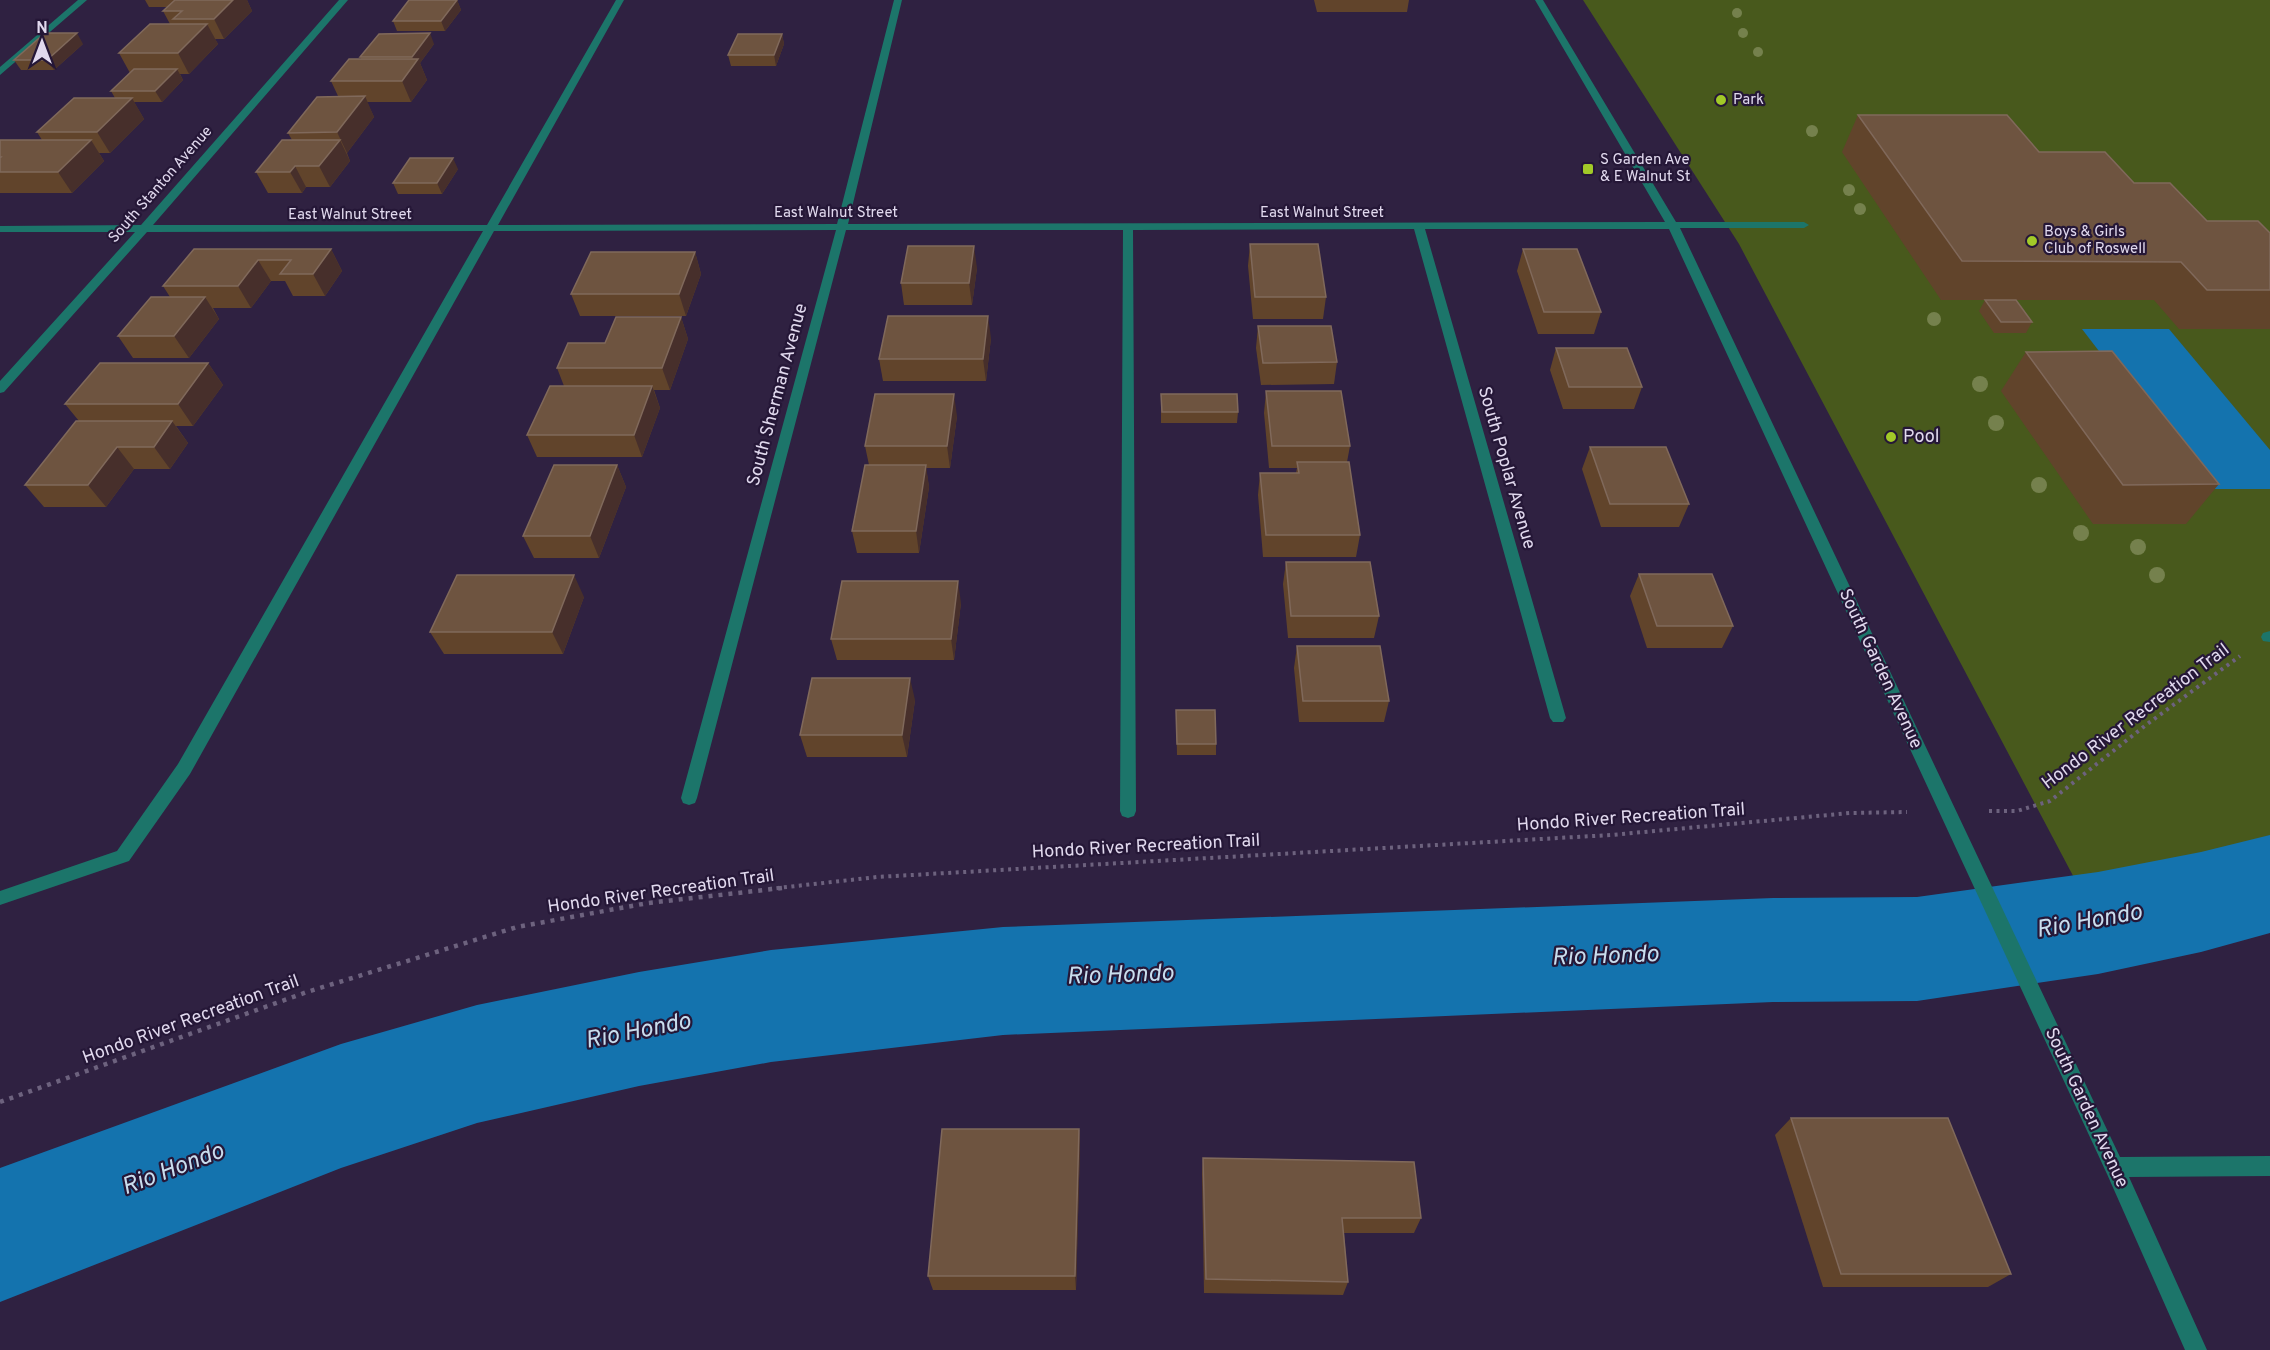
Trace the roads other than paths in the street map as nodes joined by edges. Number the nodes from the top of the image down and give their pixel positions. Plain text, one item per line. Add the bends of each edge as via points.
1 (83, 0) edge
2 (344, 0) edge
3 (620, 0) edge
4 (898, 0) edge
5 (1539, 0) edge
6 (0, 72) edge
7 (1804, 225) dead end
8 (1673, 226) junction
9 (842, 227) junction
10 (1128, 228) junction
11 (1419, 228) junction
12 (0, 230) edge
13 (143, 230) junction
14 (488, 230) junction
15 (0, 389) edge
16 (1558, 718) dead end
17 (689, 798) dead end
18 (1128, 811) dead end
19 (0, 898) edge
20 (2270, 1166) edge
21 (2114, 1167) junction
22 (2196, 1350) edge

1 - 6 street
2 - 13 street, South Stanton Avenue
3 - 14 street
4 - 9 street, South Sherman Avenue
5 - 8 street, South Garden Avenue
7 - 8 street, East Walnut Street
8 - 11 street, East Walnut Street
8 - 21 street, South Garden Avenue
9 - 10 street, East Walnut Street
9 - 14 street, East Walnut Street
9 - 17 street, South Sherman Avenue
10 - 11 street, East Walnut Street
10 - 18 street
11 - 16 street, South Poplar Avenue
12 - 13 street, East Walnut Street
13 - 14 street, East Walnut Street
13 - 15 street, South Stanton Avenue
14 - 19 street via 184,769 123,856
20 - 21 street
21 - 22 street, South Garden Avenue

